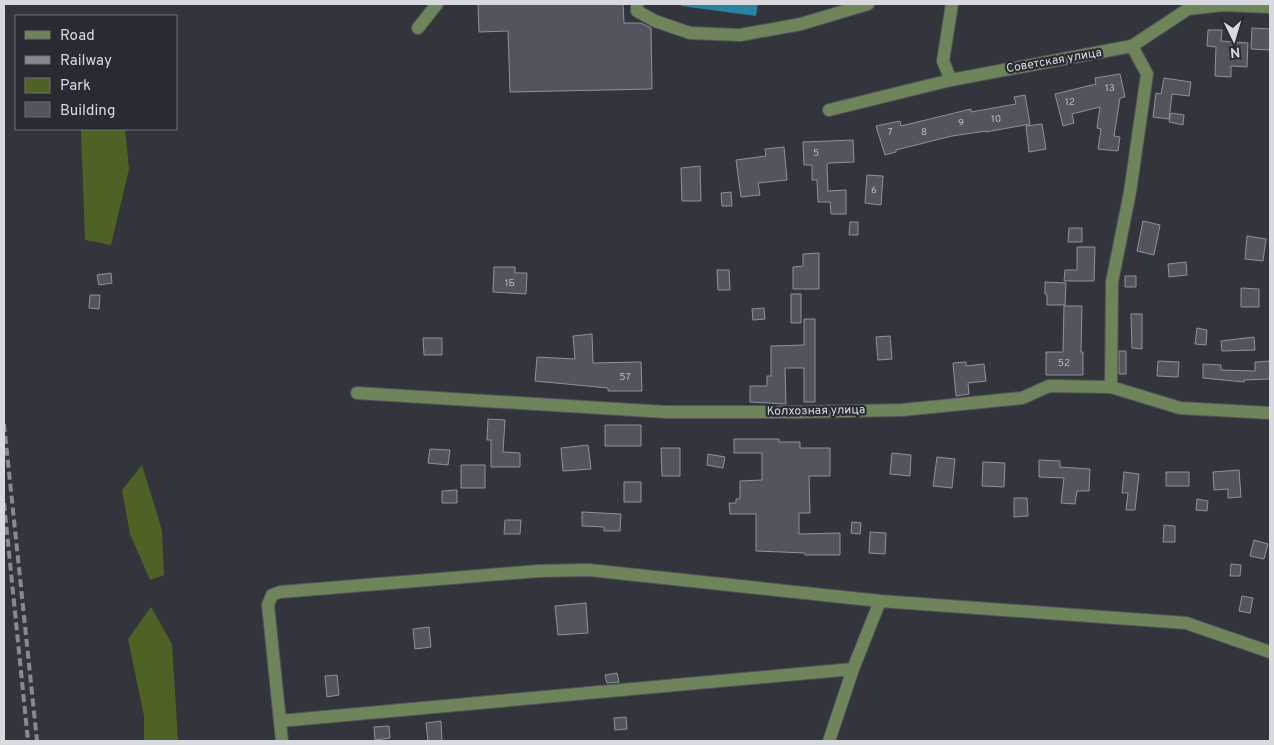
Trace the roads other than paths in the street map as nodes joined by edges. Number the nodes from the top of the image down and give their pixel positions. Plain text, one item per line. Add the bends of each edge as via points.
1 (437, 4) edge
2 (637, 4) edge
3 (868, 4) edge
4 (952, 4) edge
5 (1270, 7) edge
6 (418, 28) dead end
7 (1132, 46) junction
8 (951, 80) junction
9 (829, 110) dead end
10 (1111, 387) junction
11 (357, 393) dead end
12 (1270, 413) edge
13 (880, 601) junction
14 (1270, 652) edge
15 (853, 669) junction
16 (280, 721) junction
17 (282, 741) edge
18 (829, 741) edge

1 - 6 street
2 - 3 street via 637,11 655,21 690,33 740,35 801,24
4 - 8 street via 943,61
5 - 7 street, Советская улица via 1223,5 1188,9
7 - 8 street, Советская улица
7 - 10 street via 1147,74 1130,192 1112,282
8 - 9 street, Советская улица
10 - 11 street, Колхозная улица via 1048,386 1022,398 902,410 800,412 666,412
10 - 12 street, Колхозная улица via 1180,408
13 - 14 street via 1186,623
13 - 15 street
13 - 16 street via 589,570 280,592 272,595 268,605
15 - 16 street
15 - 18 street
16 - 17 street

